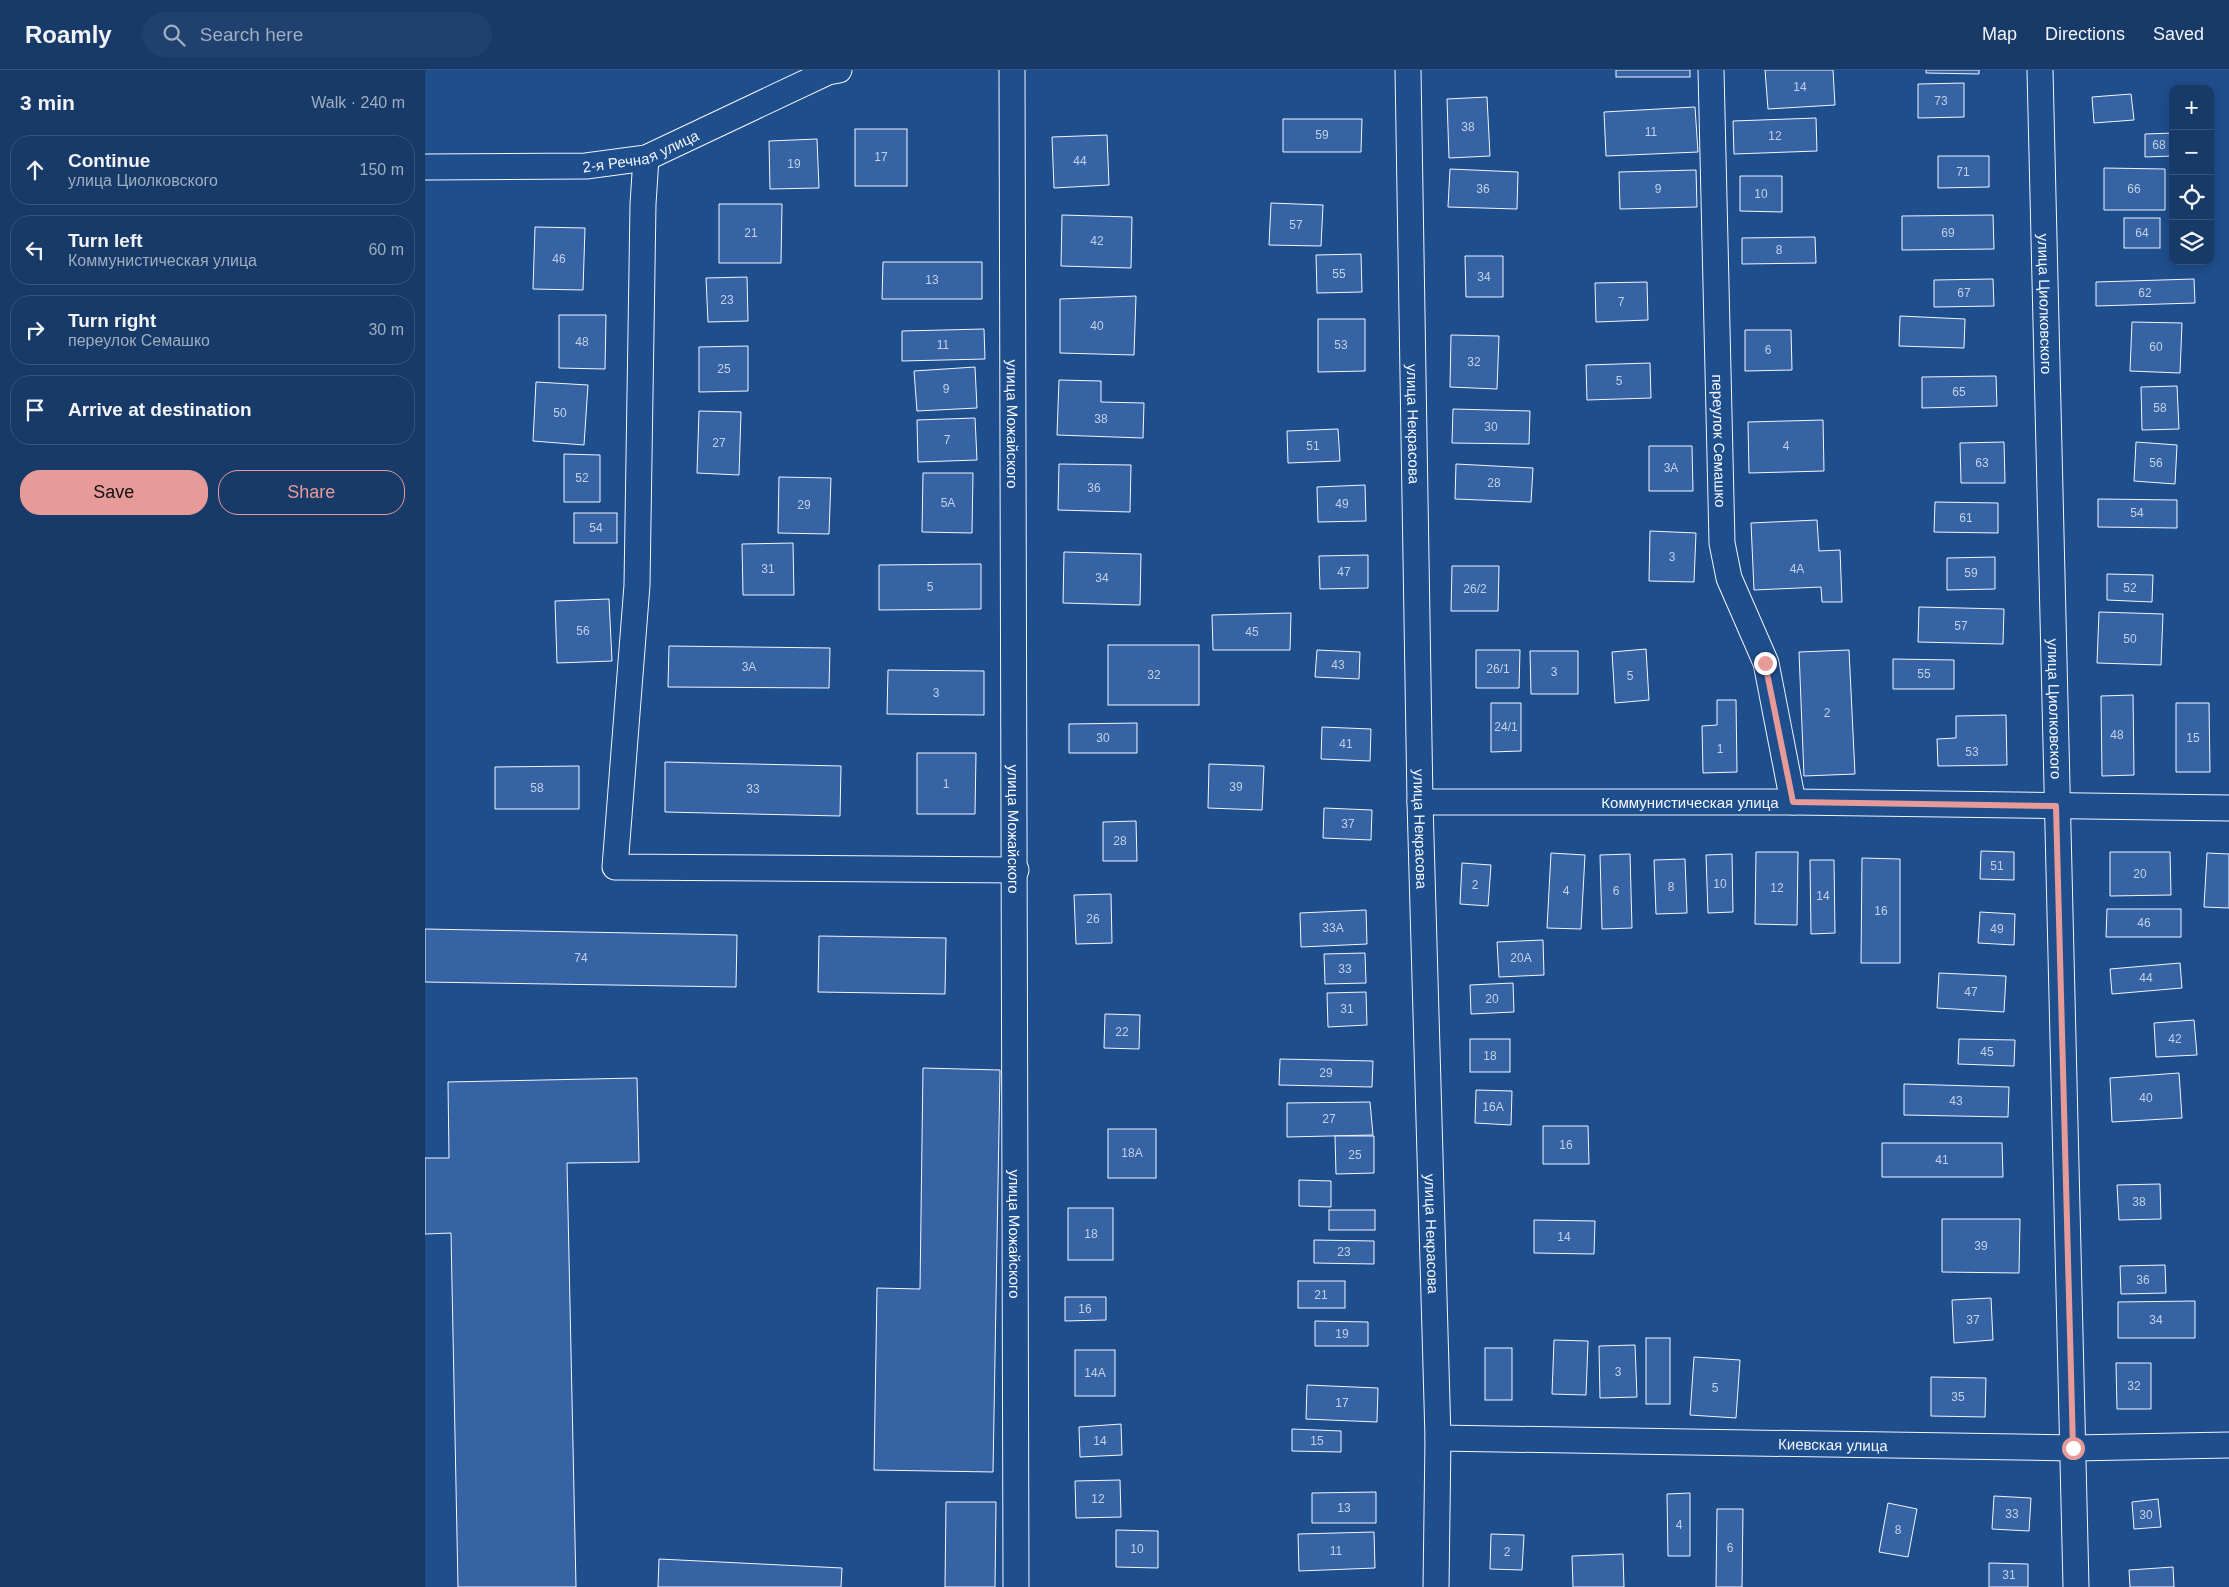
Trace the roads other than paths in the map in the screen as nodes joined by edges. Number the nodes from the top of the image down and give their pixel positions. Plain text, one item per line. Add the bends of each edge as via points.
1 (839, 70) edge
2 (1012, 70) edge
3 (1408, 70) edge
4 (1711, 70) edge
5 (2040, 70) edge
6 (646, 158) junction
7 (425, 167) edge
8 (1421, 802) junction
9 (1793, 802) junction
10 (2056, 806) junction
11 (2229, 808) edge
12 (1015, 870) junction
13 (1438, 1438) junction
14 (2229, 1445) edge
15 (2073, 1448) junction
16 (1016, 1587) edge
17 (1436, 1587) edge
18 (2076, 1587) edge

1 - 6 street, 2-я Речная улица via 828,72
2 - 12 street, улица Можайского
3 - 8 street, улица Некрасова
4 - 9 street, переулок Семашко via 1723,542 1729,578 1765,663
5 - 10 street, улица Циолковского
6 - 7 street, 2-я Речная улица via 586,166
6 - 12 street via 637,585 615,867
8 - 9 street, Коммунистическая улица
8 - 13 street, улица Некрасова
9 - 10 street, Коммунистическая улица
10 - 11 street, Коммунистическая улица
10 - 15 street, улица Циолковского
12 - 16 street, улица Можайского
13 - 15 street, Киевская улица
13 - 17 street, улица Некрасова
14 - 15 street, Киевская улица
15 - 18 street, улица Циолковского

